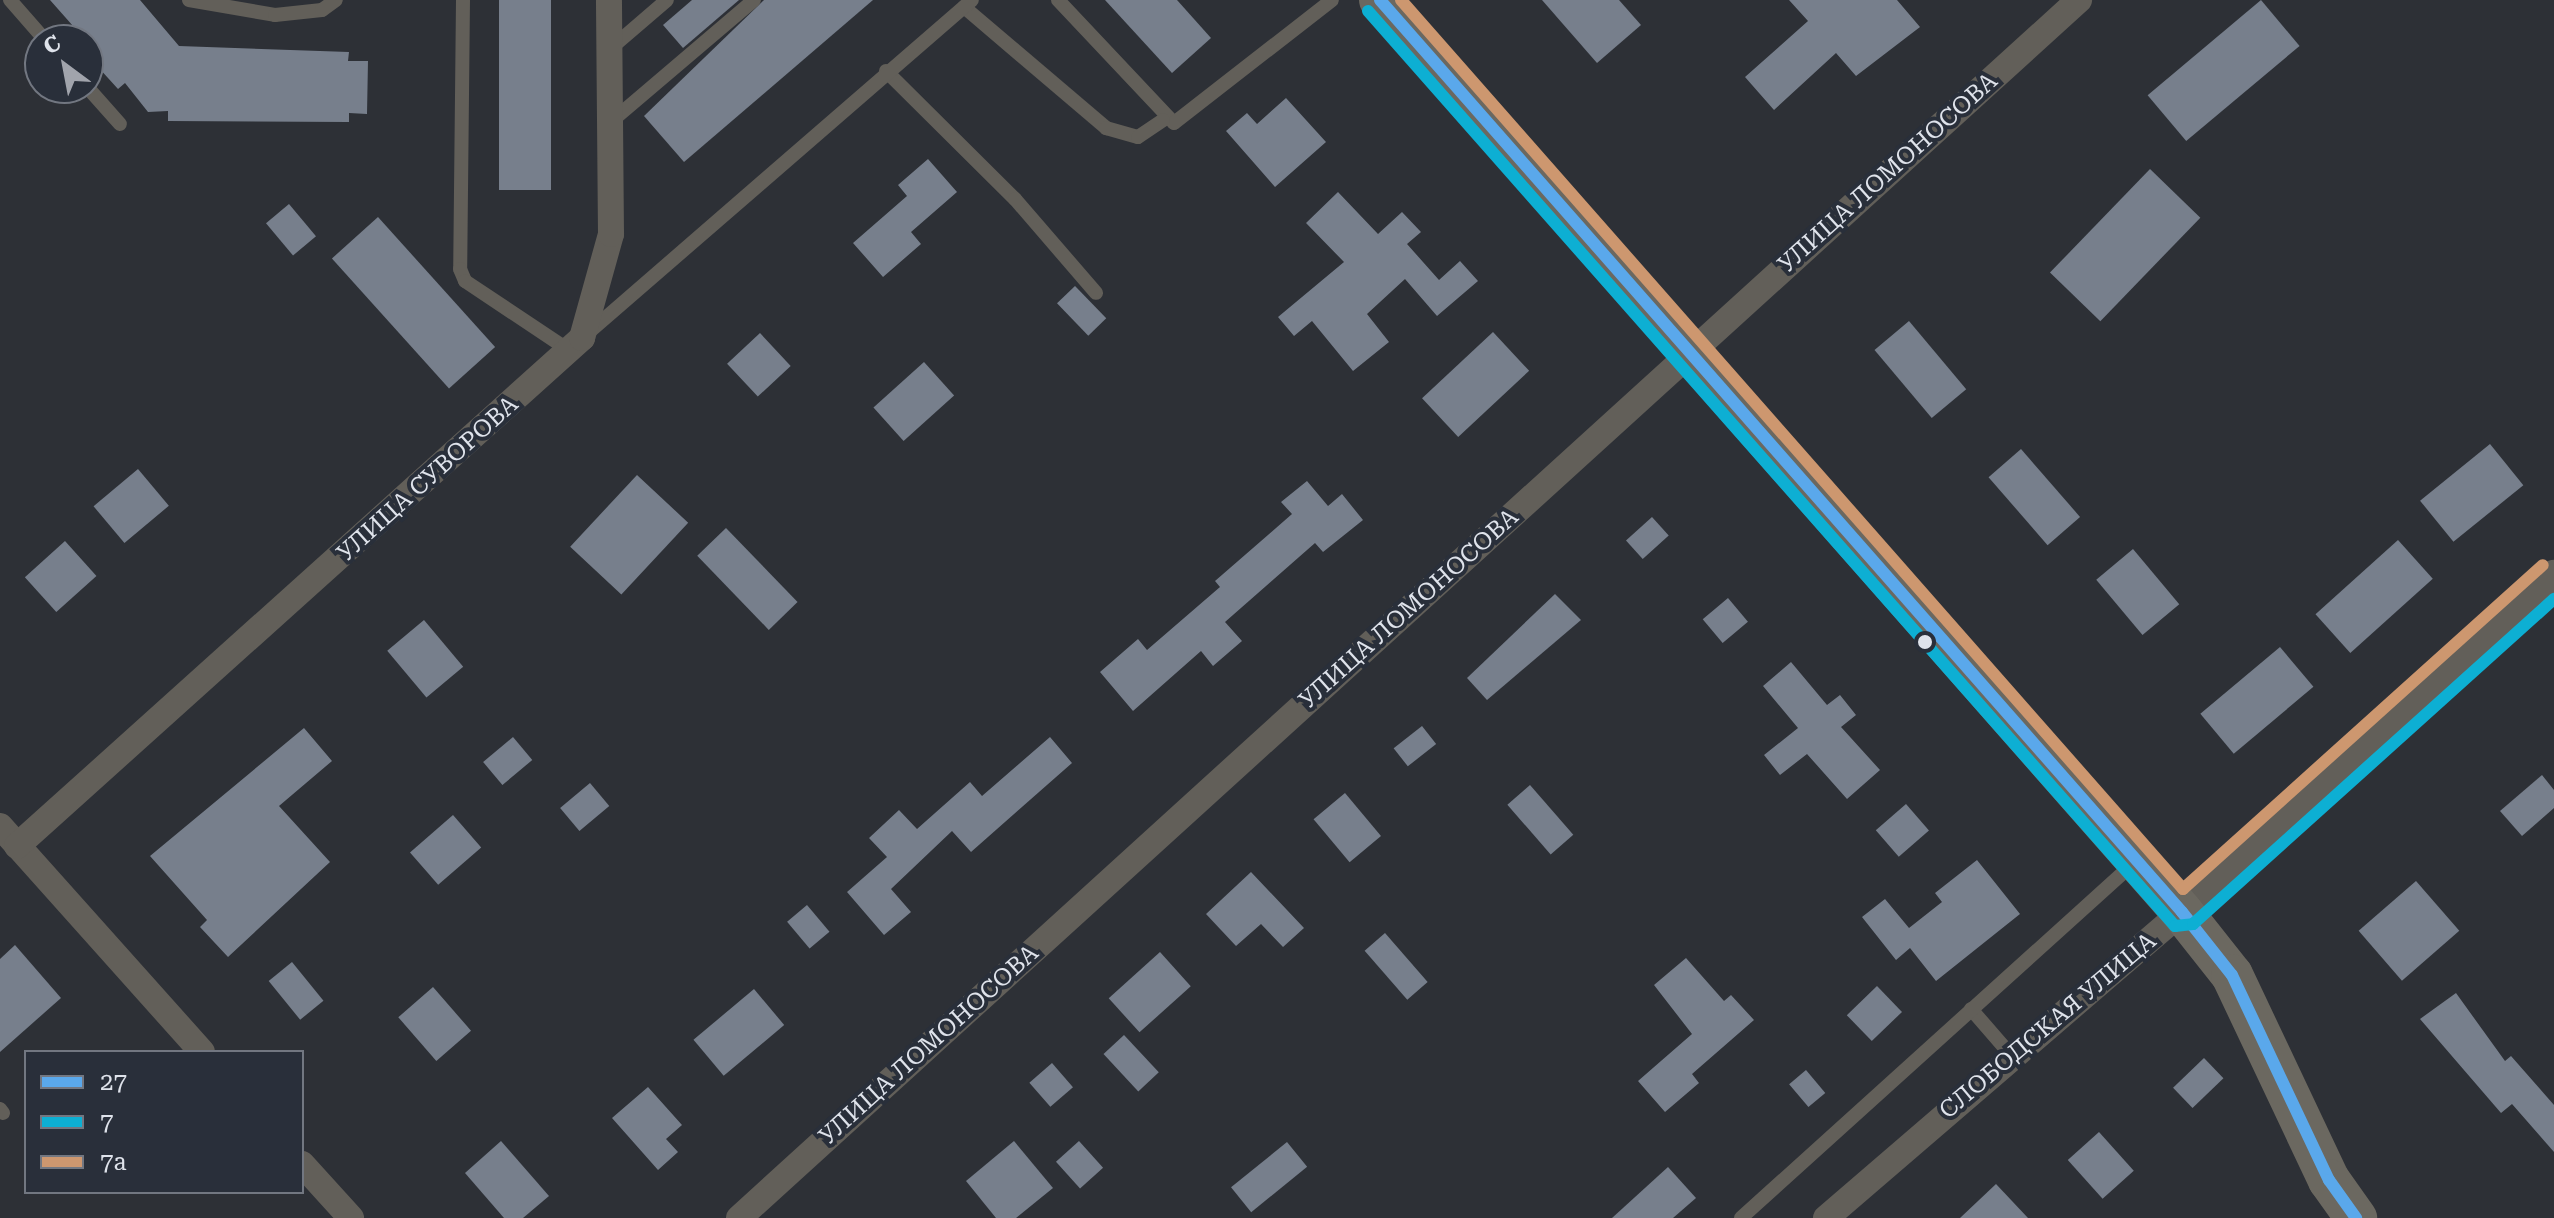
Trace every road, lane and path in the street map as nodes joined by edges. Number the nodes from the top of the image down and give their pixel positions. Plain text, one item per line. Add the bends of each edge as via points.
1 (10, 0) edge
2 (189, 0) edge
3 (336, 0) edge
4 (463, 0) edge
5 (609, 0) edge
6 (667, 0) edge
7 (754, 0) edge
8 (1058, 0) edge
9 (1332, 0) edge
10 (1380, 0) edge
11 (2079, 0) edge
12 (968, 4) edge
13 (31, 24) edge
14 (610, 49) junction
15 (886, 71) junction
16 (102, 104) edge
17 (613, 120) junction
18 (1163, 120) junction
19 (120, 124) dead end
20 (1096, 293) dead end
21 (576, 345) junction
22 (1690, 354) junction
23 (2554, 577) edge
24 (9, 836) edge
25 (2135, 862) junction
26 (2182, 912) junction
27 (1971, 1009) junction
28 (200, 1050) edge
29 (2011, 1055) junction
30 (304, 1166) edge
31 (351, 1218) edge
32 (739, 1218) edge
33 (1741, 1218) edge
34 (1826, 1218) edge
35 (2356, 1218) edge

1 - 13 lane
2 - 3 lane via 275,15 322,10
4 - 21 lane via 460,269 465,281
5 - 14 street
6 - 14 lane
7 - 17 lane
8 - 18 lane
9 - 18 lane via 1181,122
10 - 22 main road
11 - 22 street, УЛИЦА ЛОМОНОСОВА
12 - 15 lane
12 - 18 lane via 1106,128 1138,137
14 - 17 street
15 - 20 lane via 1015,199
15 - 21 lane
16 - 19 lane
17 - 21 street via 611,234
21 - 24 street, УЛИЦА СУВОРОВА
22 - 25 main road
22 - 32 street, УЛИЦА ЛОМОНОСОВА
23 - 26 street, СЛОБОДСКАЯ УЛИЦА
24 - 28 street
25 - 26 main road
25 - 27 lane
26 - 29 street, СЛОБОДСКАЯ УЛИЦА
26 - 35 main road via 2232,975 2329,1180
27 - 29 lane
27 - 33 lane
29 - 34 street, СЛОБОДСКАЯ УЛИЦА
30 - 31 street

